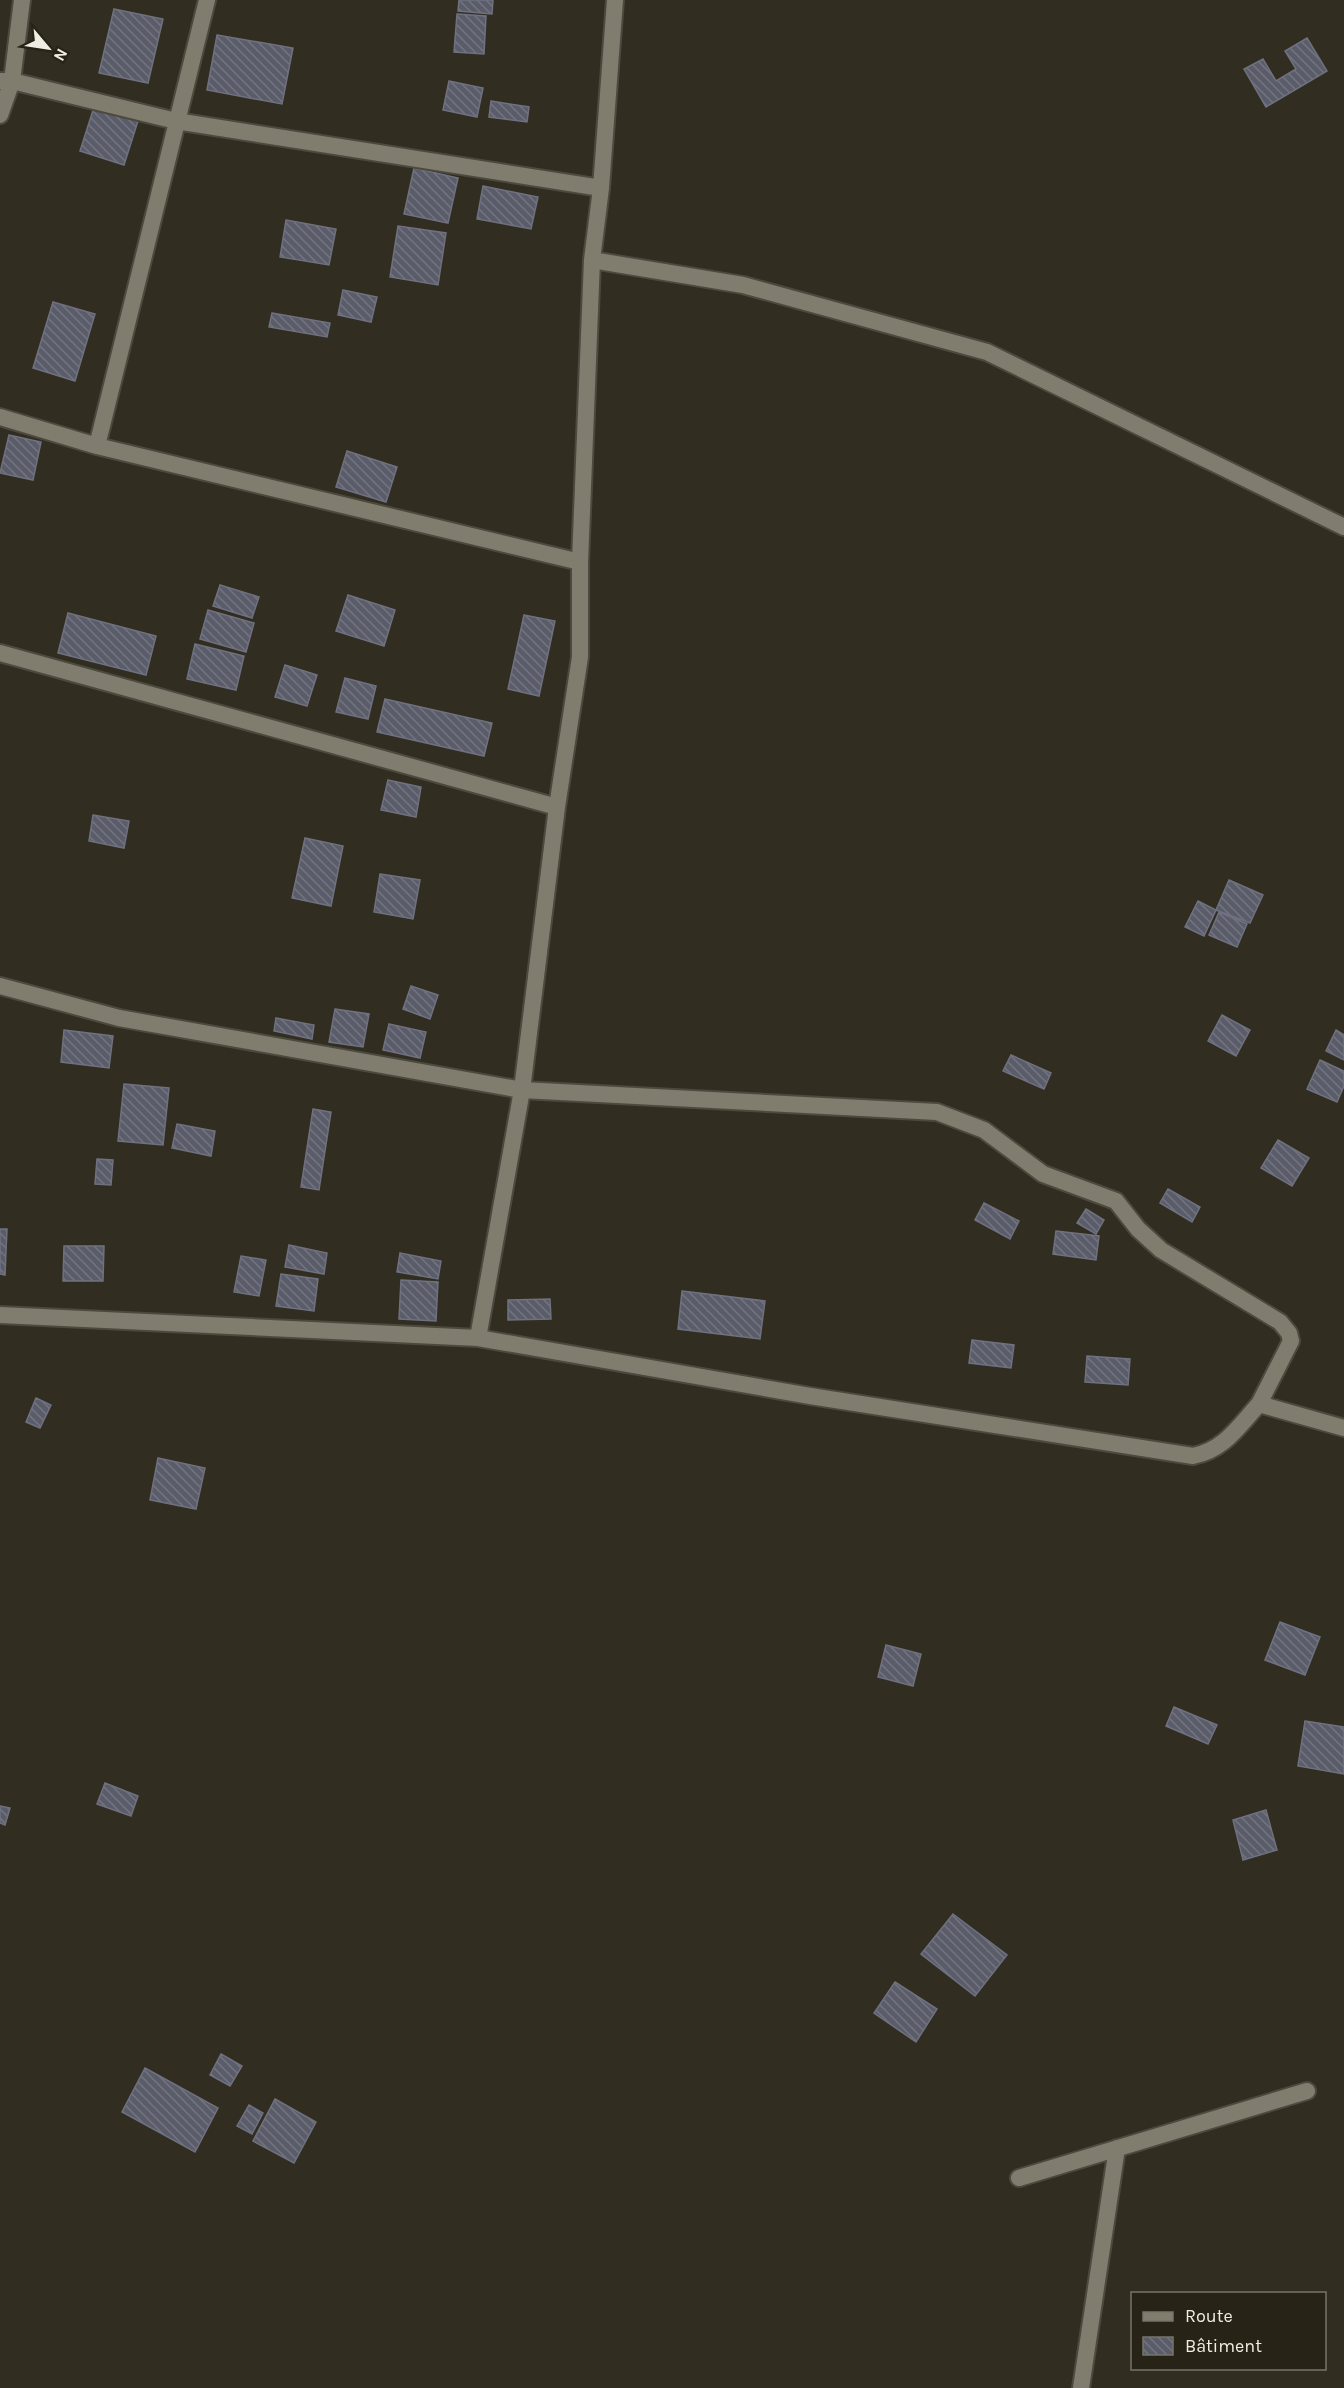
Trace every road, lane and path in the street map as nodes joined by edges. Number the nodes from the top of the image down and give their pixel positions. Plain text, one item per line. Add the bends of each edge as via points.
1 (22, 0) edge
2 (207, 0) edge
3 (615, 0) edge
4 (6, 81) edge
5 (0, 115) edge
6 (176, 121) junction
7 (601, 188) junction
8 (592, 260) junction
9 (0, 417) edge
10 (97, 446) junction
11 (1344, 527) edge
12 (580, 562) junction
13 (0, 653) edge
14 (557, 807) junction
15 (0, 986) edge
16 (522, 1090) junction
17 (0, 1315) edge
18 (478, 1338) junction
19 (1258, 1404) junction
20 (1344, 1428) edge
21 (1307, 2091) dead end
22 (1117, 2148) junction
23 (1018, 2178) dead end
24 (1081, 2388) edge

1 - 4 street
2 - 6 street
3 - 7 street
4 - 5 street
4 - 6 street
6 - 7 street
6 - 10 street
7 - 8 street
8 - 11 street via 743,285 987,352
8 - 12 street
9 - 10 street
10 - 12 street
12 - 14 street via 580,657
13 - 14 street
14 - 16 street
15 - 16 street via 119,1018
16 - 18 street
16 - 19 street via 937,1112 984,1130 1042,1174 1116,1200 1137,1228 1161,1250 1280,1322 1291,1341
17 - 18 street
18 - 19 street via 810,1396 1193,1456 1210,1453 1223,1443
19 - 20 street
21 - 22 street
22 - 23 street
22 - 24 street

